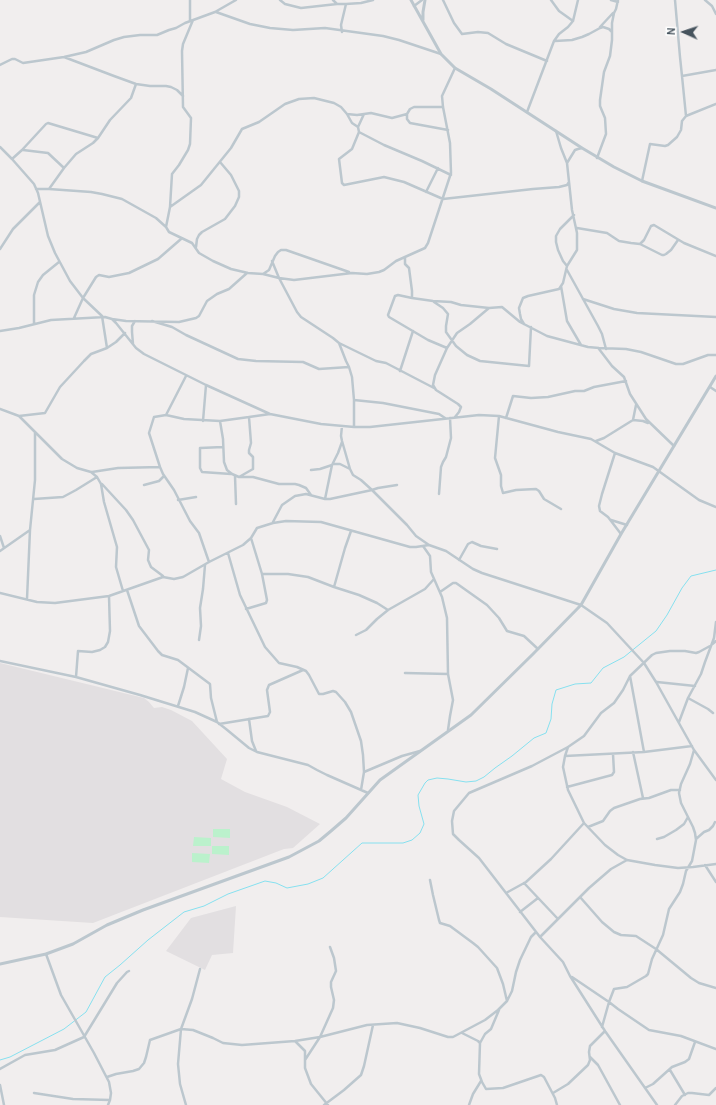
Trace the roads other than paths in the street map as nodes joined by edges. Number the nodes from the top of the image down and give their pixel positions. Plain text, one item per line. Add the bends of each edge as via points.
1 (190, 0) edge
2 (236, 0) edge
3 (280, 0) edge
4 (333, 0) edge
5 (373, 0) edge
6 (411, 0) edge
7 (423, 0) edge
8 (443, 0) edge
9 (551, 0) edge
10 (578, 0) edge
11 (611, 0) edge
12 (675, 0) edge
13 (705, 0) edge
14 (618, 1) edge
15 (336, 4) junction
16 (346, 4) junction
17 (414, 6) junction
18 (215, 12) junction
19 (614, 13) junction
20 (716, 14) edge
21 (194, 20) junction
22 (190, 21) junction
23 (423, 22) junction
24 (573, 22) junction
25 (600, 28) junction
26 (342, 32) junction
27 (612, 32) junction
28 (554, 41) junction
29 (441, 54) junction
30 (64, 57) junction
31 (547, 61) junction
32 (0, 65) edge
33 (455, 68) junction
34 (716, 70) edge
35 (682, 76) junction
36 (136, 84) junction
37 (183, 96) junction
38 (716, 104) edge
39 (443, 108) junction
40 (527, 112) junction
41 (347, 114) junction
42 (364, 114) junction
43 (407, 114) junction
44 (686, 116) junction
45 (358, 127) junction
46 (448, 130) junction
47 (556, 131) junction
48 (360, 132) junction
49 (98, 138) junction
50 (0, 147) edge
51 (582, 148) junction
52 (22, 150) junction
53 (597, 158) junction
54 (12, 159) junction
55 (220, 162) junction
56 (567, 163) junction
57 (451, 167) junction
58 (64, 168) junction
59 (438, 168) junction
60 (443, 171) junction
61 (451, 175) junction
62 (642, 181) junction
63 (569, 182) junction
64 (36, 189) junction
65 (49, 189) junction
66 (426, 192) junction
67 (443, 199) junction
68 (40, 202) junction
69 (170, 207) junction
70 (716, 208) edge
71 (574, 215) junction
72 (166, 227) junction
73 (577, 228) junction
74 (181, 239) junction
75 (678, 240) junction
76 (640, 244) junction
77 (0, 249) edge
78 (196, 250) junction
79 (716, 256) edge
80 (405, 258) junction
81 (272, 261) junction
82 (59, 262) junction
83 (567, 266) junction
84 (567, 270) junction
85 (248, 273) junction
86 (352, 273) junction
87 (263, 274) junction
88 (279, 278) junction
89 (561, 286) junction
90 (83, 298) junction
91 (412, 298) junction
92 (583, 299) junction
93 (432, 301) junction
94 (489, 308) junction
95 (102, 316) junction
96 (716, 317) edge
97 (74, 319) junction
98 (112, 319) junction
99 (135, 321) junction
100 (152, 321) junction
101 (34, 324) junction
102 (525, 324) junction
103 (532, 327) junction
104 (0, 331) edge
105 (413, 331) junction
106 (125, 333) junction
107 (452, 340) junction
108 (339, 343) junction
109 (133, 345) junction
110 (581, 345) junction
111 (107, 348) junction
112 (447, 348) junction
113 (599, 348) junction
114 (606, 349) junction
115 (716, 354) edge
116 (349, 367) junction
117 (400, 371) junction
118 (186, 376) junction
119 (716, 376) edge
120 (626, 381) junction
121 (206, 385) junction
122 (709, 386) junction
123 (434, 388) junction
124 (716, 391) edge
125 (354, 400) junction
126 (636, 405) junction
127 (0, 409) edge
128 (270, 414) junction
129 (166, 415) junction
130 (18, 416) junction
131 (499, 416) junction
132 (249, 417) junction
133 (455, 417) junction
134 (445, 418) junction
135 (450, 418) junction
136 (506, 418) junction
137 (633, 420) junction
138 (203, 421) junction
139 (220, 421) junction
140 (649, 423) junction
141 (342, 426) junction
142 (354, 427) junction
143 (35, 433) junction
144 (596, 441) junction
145 (342, 442) junction
146 (674, 446) junction
147 (223, 447) junction
148 (615, 453) junction
149 (332, 464) junction
150 (160, 467) junction
151 (350, 469) junction
152 (311, 470) dead end
153 (659, 471) junction
154 (91, 472) junction
155 (164, 476) junction
156 (235, 476) junction
157 (97, 477) junction
158 (101, 484) junction
159 (144, 485) dead end
160 (397, 485) dead end
161 (372, 490) junction
162 (439, 494) dead end
163 (311, 495) junction
164 (196, 497) dead end
165 (34, 499) junction
166 (325, 499) junction
167 (178, 500) junction
168 (236, 504) dead end
169 (716, 507) edge
170 (561, 509) dead end
171 (610, 520) junction
172 (273, 522) junction
173 (627, 525) junction
174 (30, 530) junction
175 (351, 531) junction
176 (621, 534) junction
177 (0, 536) edge
178 (251, 538) junction
179 (429, 545) junction
180 (423, 546) junction
181 (4, 548) junction
182 (497, 549) dead end
183 (0, 551) edge
184 (228, 553) junction
185 (459, 560) junction
186 (209, 562) junction
187 (205, 564) junction
188 (262, 574) junction
189 (163, 577) junction
190 (434, 579) junction
191 (334, 587) junction
192 (126, 590) junction
193 (123, 591) junction
194 (440, 592) junction
195 (0, 593) edge
196 (109, 596) junction
197 (27, 599) junction
198 (581, 605) junction
199 (246, 609) junction
200 (388, 610) junction
201 (716, 622) edge
202 (356, 635) dead end
203 (199, 640) dead end
204 (716, 641) edge
205 (710, 646) junction
206 (538, 649) junction
207 (0, 661) edge
208 (644, 663) junction
209 (188, 668) junction
210 (304, 669) junction
211 (405, 673) dead end
212 (448, 674) junction
213 (630, 676) junction
214 (76, 677) junction
215 (656, 682) junction
216 (695, 686) junction
217 (688, 698) junction
218 (178, 706) junction
219 (713, 713) dead end
220 (249, 719) junction
221 (679, 722) junction
222 (218, 723) junction
223 (448, 730) junction
224 (692, 746) junction
225 (568, 747) junction
226 (694, 750) junction
227 (256, 751) junction
228 (420, 751) junction
229 (633, 752) junction
230 (644, 752) junction
231 (613, 754) junction
232 (565, 756) junction
233 (364, 772) junction
234 (716, 780) edge
235 (567, 786) junction
236 (361, 790) junction
237 (680, 790) junction
238 (369, 793) junction
239 (643, 798) junction
240 (688, 817) junction
241 (715, 822) dead end
242 (584, 823) junction
243 (588, 827) junction
244 (657, 839) dead end
245 (696, 840) junction
246 (627, 860) junction
247 (716, 864) edge
248 (705, 865) junction
249 (688, 868) junction
250 (430, 880) dead end
251 (716, 881) edge
252 (524, 883) junction
253 (506, 893) junction
254 (580, 897) junction
255 (538, 898) junction
256 (520, 912) junction
257 (558, 919) junction
258 (536, 932) junction
259 (540, 937) junction
260 (330, 947) dead end
261 (656, 949) junction
262 (46, 954) junction
263 (0, 964) edge
264 (200, 969) dead end
265 (129, 971) dead end
266 (570, 976) junction
267 (716, 988) edge
268 (507, 1002) junction
269 (609, 1002) junction
270 (500, 1008) junction
271 (373, 1025) junction
272 (602, 1027) junction
273 (180, 1029) junction
274 (605, 1031) junction
275 (462, 1033) junction
276 (84, 1036) junction
277 (320, 1037) junction
278 (295, 1041) junction
279 (695, 1042) junction
280 (480, 1043) junction
281 (716, 1048) edge
282 (590, 1056) junction
283 (305, 1060) junction
284 (0, 1069) edge
285 (670, 1070) junction
286 (107, 1077) junction
287 (481, 1080) junction
288 (0, 1085) edge
289 (645, 1088) junction
290 (716, 1088) edge
291 (34, 1093) dead end
292 (552, 1094) junction
293 (685, 1095) junction
294 (110, 1100) junction
295 (326, 1104) edge
296 (4, 1105) edge
297 (108, 1105) edge
298 (186, 1105) edge
299 (470, 1105) edge
300 (557, 1105) edge
301 (620, 1105) edge
302 (657, 1105) edge
303 (674, 1105) edge

1 - 22 street
2 - 18 street
3 - 15 street via 301,8
4 - 15 street
5 - 16 street
6 - 17 street
7 - 17 street
7 - 23 street
8 - 31 street via 462,34 488,33 508,45
9 - 24 street via 559,11
10 - 24 street
11 - 14 street
12 - 35 street
13 - 20 street
14 - 19 street
15 - 16 street
16 - 26 street
17 - 23 street
18 - 21 street
18 - 26 street via 270,28 324,28
19 - 25 street
19 - 27 street
21 - 22 street
21 - 37 street via 183,44
22 - 30 street via 157,34 124,37 86,52
23 - 29 street
24 - 28 street
25 - 27 street
25 - 28 street via 572,40
26 - 29 street via 384,36
27 - 53 street via 610,56 604,72 600,100 606,134
28 - 31 street
29 - 33 street
30 - 32 street via 23,63 12,59
30 - 36 street
31 - 40 street
33 - 39 street via 442,94
33 - 40 street
34 - 35 street
35 - 44 street
36 - 37 street via 168,87 177,90
36 - 49 street via 131,98 110,120
37 - 69 street via 183,107 192,118 190,144 172,174
38 - 44 street
39 - 43 street via 414,107
39 - 46 street
40 - 47 street
41 - 42 street
41 - 45 street
41 - 55 street via 334,103 314,98 299,99 285,104 259,122 242,129
42 - 43 street via 392,118
42 - 45 street
43 - 46 street via 410,123
44 - 62 street via 682,121 680,133 673,141 665,146 649,146
45 - 48 street
46 - 57 street
47 - 51 street
47 - 56 street
48 - 59 street
48 - 66 street via 352,149 339,159 342,184 384,177 404,182
49 - 52 street via 48,123
49 - 58 street via 80,151
50 - 54 street
51 - 53 street
51 - 56 street via 575,150
52 - 54 street
52 - 58 street via 48,153
53 - 62 street
54 - 64 street
55 - 69 street via 198,188
55 - 78 street via 231,175 239,197 225,219 199,235
56 - 63 street
57 - 60 street
57 - 61 street
58 - 65 street
59 - 60 street
59 - 66 street
60 - 61 street
61 - 67 street
62 - 70 street
63 - 67 street via 559,187
63 - 71 street
64 - 65 street
64 - 68 street
65 - 72 street via 97,193 122,199 156,218
66 - 67 street
67 - 80 street via 428,244
68 - 77 street via 15,226
68 - 82 street via 48,236
69 - 72 street
71 - 73 street
71 - 83 street via 556,236 558,250
72 - 74 street via 169,232
73 - 76 street via 606,233 619,241
73 - 83 street via 577,250
74 - 78 street via 192,243
74 - 90 street via 156,260 129,274 109,277 99,275
75 - 76 street via 664,255
75 - 76 street via 652,225
75 - 79 street
78 - 85 street via 231,269
80 - 86 street via 380,272
80 - 91 street via 405,264 409,268
81 - 86 street via 278,252 286,250
81 - 87 street via 272,266
81 - 88 street
82 - 90 street
82 - 101 street via 43,274 38,282 34,295
83 - 84 street
84 - 89 street
84 - 92 street
85 - 87 street
85 - 100 street via 229,289 209,300 196,318 179,322
86 - 88 street via 294,280
87 - 88 street
88 - 108 street via 301,317
89 - 102 street via 559,290 523,298 520,314
89 - 110 street via 567,321
90 - 95 street
90 - 97 street
91 - 93 street
91 - 105 street via 396,295 388,317
92 - 96 street via 637,313
92 - 114 street via 602,334
93 - 94 street
93 - 107 street via 448,313 446,332
94 - 102 street via 503,307
94 - 107 street via 457,333
95 - 97 street
95 - 98 street
95 - 111 street
97 - 101 street
98 - 99 street
98 - 106 street
99 - 100 street
99 - 109 street via 132,326
100 - 116 street via 172,326 238,359 303,362 319,369
101 - 104 street
102 - 103 street
103 - 107 street via 530,365 527,367 480,361 460,350
103 - 110 street via 547,336
105 - 112 street
105 - 117 street
106 - 109 street
106 - 111 street
107 - 112 street
108 - 116 street
108 - 117 street
109 - 118 street via 144,354
110 - 113 street
111 - 130 street via 91,354 84,360 60,387 46,413
112 - 123 street via 435,375
113 - 114 street
113 - 120 street
114 - 115 street via 626,348 676,364
116 - 125 street
117 - 123 street
118 - 121 street
118 - 129 street
119 - 122 street
120 - 126 street
120 - 136 street via 548,397 513,396
121 - 128 street
121 - 138 street
122 - 124 street
122 - 146 street
123 - 133 street via 458,404 459,412
125 - 134 street via 439,414
125 - 142 street
126 - 137 street
126 - 140 street
127 - 130 street
128 - 132 street
128 - 141 street
129 - 138 street
129 - 150 street via 154,417 150,431
130 - 143 street
131 - 133 street
131 - 136 street
131 - 170 street via 495,458 501,475 503,493 536,489 544,500
132 - 139 street
132 - 156 street via 249,450 253,457 253,469
133 - 135 street
134 - 135 street
134 - 142 street
135 - 162 street via 451,438 442,462
136 - 144 street
137 - 140 street
137 - 144 street
138 - 139 street
139 - 147 street
140 - 146 street
141 - 142 street
141 - 145 street
143 - 154 street via 66,462
143 - 165 street
144 - 148 street
145 - 149 street
145 - 151 street
146 - 153 street
147 - 156 street via 227,470
147 - 156 street via 200,448 200,468 202,472
148 - 153 street
148 - 171 street via 600,506 600,511
149 - 151 street via 340,464
149 - 152 street
149 - 166 street
150 - 154 street via 118,468
150 - 155 street
151 - 161 street via 353,475
153 - 169 street via 694,497
153 - 173 street
154 - 157 street
155 - 159 street via 160,481
155 - 167 street
156 - 163 street via 299,485 306,488
156 - 168 street
157 - 158 street
157 - 165 street via 63,497
158 - 189 street via 133,520 149,550 148,560 151,567
158 - 193 street via 117,547 116,567
160 - 161 street
161 - 166 street
161 - 179 street via 416,536
163 - 166 street
163 - 172 street via 292,497 282,505
164 - 167 street
165 - 174 street
167 - 186 street via 199,533
171 - 173 street
171 - 176 street
172 - 175 street via 312,521
172 - 178 street via 257,528
173 - 176 street
174 - 181 street
174 - 197 street
175 - 180 street via 410,546
175 - 191 street
176 - 198 street
177 - 181 street
178 - 184 street
178 - 188 street
179 - 180 street
179 - 185 street via 446,551
180 - 190 street via 430,556
181 - 183 street
182 - 185 street via 472,542 468,544
184 - 186 street
184 - 199 street via 238,591
185 - 198 street via 473,569
186 - 187 street
187 - 189 street via 183,577
187 - 203 street
188 - 191 street via 308,577
188 - 199 street via 266,603
189 - 192 street
190 - 194 street
190 - 200 street via 425,589
191 - 200 street via 359,595
192 - 193 street
192 - 209 street via 139,626 158,651 162,655 178,660
193 - 196 street
194 - 206 street via 456,583 487,605 507,631 524,636
194 - 212 street via 447,618
195 - 197 street
196 - 197 street via 55,603
196 - 214 street via 108,642 100,650 78,651
198 - 206 street
198 - 208 street via 606,623
199 - 210 street via 265,647 275,659 279,663
200 - 202 street via 366,630
201 - 205 street
204 - 205 street
205 - 208 street via 696,653 656,653
205 - 216 street
206 - 223 street via 471,715
207 - 214 street
208 - 213 street
208 - 215 street
209 - 218 street
209 - 222 street via 210,684
210 - 220 street via 269,685 267,690 270,715
210 - 233 street via 319,694 336,692 351,712 361,741
211 - 212 street
212 - 223 street via 454,700
213 - 225 street via 614,703 601,713 584,736
213 - 230 street
214 - 218 street
215 - 216 street
215 - 221 street
216 - 217 street
217 - 219 street
217 - 221 street
218 - 222 street
220 - 222 street
220 - 227 street
221 - 224 street
222 - 227 street
223 - 228 street
224 - 226 street
224 - 230 street
225 - 232 street
225 - 253 street via 532,766 469,792 454,811 453,834 479,858
226 - 234 street
226 - 237 street
227 - 236 street via 308,766
228 - 233 street
228 - 238 street via 380,780
229 - 230 street
229 - 231 street
229 - 239 street
231 - 232 street
231 - 235 street via 612,775
232 - 235 street via 563,767
233 - 236 street
235 - 242 street
236 - 238 street
237 - 239 street
237 - 240 street via 681,804
238 - 262 street via 346,818 319,841 289,857 143,910 107,925 73,944
239 - 243 street via 614,808 603,821
240 - 244 street via 676,830
240 - 245 street
241 - 245 street
242 - 243 street
242 - 252 street via 551,859
243 - 246 street via 613,852
245 - 249 street via 692,863
246 - 249 street
246 - 254 street via 608,872
247 - 248 street
248 - 249 street
248 - 251 street
249 - 261 street via 681,890 669,909 663,935
250 - 268 street via 440,923 450,926 478,947 496,968
252 - 253 street
252 - 255 street
253 - 256 street
254 - 257 street
254 - 261 street via 614,932 636,936
255 - 256 street
255 - 257 street
256 - 258 street
257 - 259 street
258 - 259 street
258 - 268 street via 520,960
259 - 266 street via 563,962
260 - 277 street via 336,971 331,982 334,1000
261 - 267 street via 691,978
261 - 269 street via 648,974 627,987 615,988
262 - 263 street
262 - 276 street via 61,995
264 - 273 street
265 - 276 street via 117,983
266 - 269 street
266 - 272 street
268 - 270 street
269 - 272 street
269 - 279 street via 649,1030 681,1036
270 - 275 street
270 - 280 street via 491,1029
271 - 275 street via 397,1023 448,1038
271 - 277 street
271 - 295 street via 361,1075
272 - 274 street
273 - 278 street via 192,1030 228,1044
273 - 286 street via 150,1040 144,1063 139,1069
273 - 298 street via 178,1064
274 - 282 street via 590,1046
274 - 289 street
275 - 280 street
276 - 284 street via 55,1050 25,1055
276 - 286 street
277 - 278 street
277 - 283 street
278 - 283 street via 305,1051
279 - 281 street
279 - 285 street via 689,1059
280 - 287 street
282 - 292 street via 588,1065 568,1084
282 - 301 street via 598,1065
283 - 295 street via 311,1084
285 - 289 street
285 - 293 street
286 - 294 street
287 - 292 street via 486,1088 499,1089 541,1075
287 - 299 street
288 - 296 street
289 - 302 street
290 - 293 street via 709,1095
291 - 294 street via 73,1099
292 - 300 street
293 - 303 street
294 - 297 street

